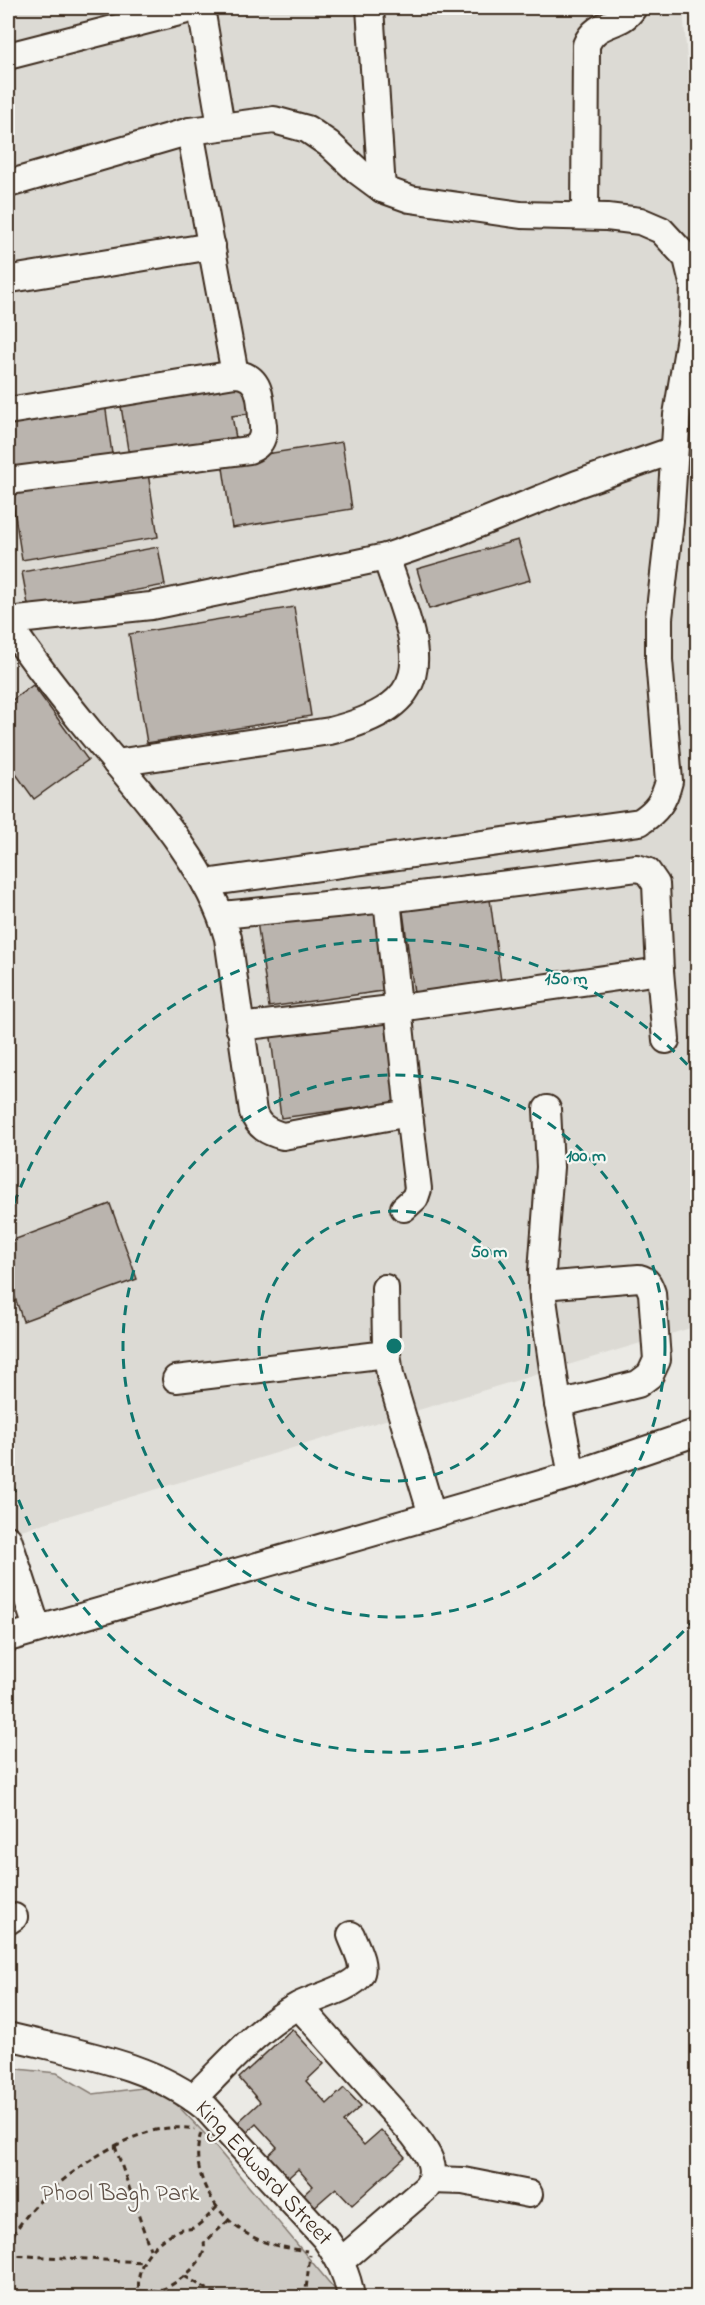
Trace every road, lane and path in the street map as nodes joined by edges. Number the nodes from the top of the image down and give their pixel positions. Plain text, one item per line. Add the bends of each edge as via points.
1 (195, 8) edge
2 (201, 8) edge
3 (370, 8) edge
4 (633, 8) edge
5 (8, 56) edge
6 (221, 126) junction
7 (190, 131) junction
8 (8, 184) edge
9 (382, 189) junction
10 (585, 216) junction
11 (212, 246) junction
12 (11, 279) dead end
13 (235, 374) junction
14 (8, 411) edge
15 (674, 450) junction
16 (8, 481) edge
17 (386, 557) junction
18 (8, 622) edge
19 (116, 763) junction
20 (205, 883) junction
21 (387, 899) junction
22 (222, 915) junction
23 (660, 971) junction
24 (400, 1008) junction
25 (239, 1027) junction
26 (666, 1040) dead end
27 (547, 1109) dead end
28 (409, 1113) junction
29 (404, 1208) dead end
30 (543, 1286) junction
31 (385, 1288) dead end
32 (387, 1354) junction
33 (176, 1379) dead end
34 (558, 1404) junction
35 (698, 1432) edge
36 (572, 1475) junction
37 (432, 1515) junction
38 (8, 1539) edge
39 (37, 1628) junction
40 (8, 1638) edge
41 (351, 1935) dead end
42 (299, 2006) junction
43 (8, 2037) edge
44 (193, 2098) junction
45 (115, 2146) junction
46 (431, 2180) junction
47 (529, 2194) dead end
48 (217, 2207) junction
49 (229, 2220) junction
50 (8, 2245) edge
51 (151, 2250) junction
52 (8, 2255) edge
53 (340, 2260) junction
54 (143, 2262) junction
55 (183, 2276) junction
56 (165, 2288) junction
57 (139, 2291) junction
58 (131, 2298) edge
59 (164, 2298) edge
60 (223, 2298) edge
61 (305, 2298) edge
62 (351, 2298) edge

1 - 5 street
2 - 6 street
3 - 9 street
4 - 10 street via 621,20 598,28 586,45
6 - 7 street
6 - 9 street via 274,120 307,129
7 - 8 street
7 - 11 street
9 - 10 street via 410,200 460,207 521,215
10 - 15 street via 640,221 662,230 687,258 694,287 693,319
11 - 12 street
11 - 13 street
13 - 14 street
13 - 16 street via 252,380 261,396 263,436 249,450
15 - 17 street
15 - 20 street via 659,618 669,781 655,812 640,822
17 - 18 street via 151,606
17 - 19 street via 416,657 415,673 407,689 392,705 357,724 330,730
18 - 19 street via 47,679
19 - 20 street
20 - 22 street
21 - 22 street
21 - 23 street via 637,868 647,870 656,884
21 - 24 street
22 - 25 street
23 - 24 street
23 - 26 street
24 - 25 street
24 - 28 street
25 - 28 street via 253,1112 268,1132 283,1136
27 - 30 street via 550,1175
28 - 29 street via 418,1189
30 - 34 street
30 - 34 street via 639,1278 649,1284 652,1293 657,1360 650,1375 638,1384
31 - 32 street
32 - 33 street
32 - 37 street via 390,1376
34 - 36 street
35 - 36 street
36 - 37 street
37 - 39 street
38 - 39 street
39 - 40 street
41 - 42 street via 362,1967 358,1978
42 - 44 street via 267,2027
42 - 46 street via 428,2153
43 - 44 street, King Edward Street via 88,2054 165,2082
44 - 53 street, King Edward Street via 309,2221
45 - 48 path via 165,2129 202,2130 197,2160 202,2182
45 - 50 path via 93,2158 47,2196
45 - 51 path
46 - 47 street via 463,2181
46 - 53 street
48 - 49 path
48 - 51 path via 194,2228 181,2229
49 - 55 path via 204,2243 200,2259
49 - 61 path via 267,2243 310,2251
51 - 54 path
52 - 54 path
53 - 62 street, King Edward Street
54 - 57 path via 137,2278
55 - 56 path
55 - 60 path
56 - 57 path
56 - 59 path
57 - 58 path

